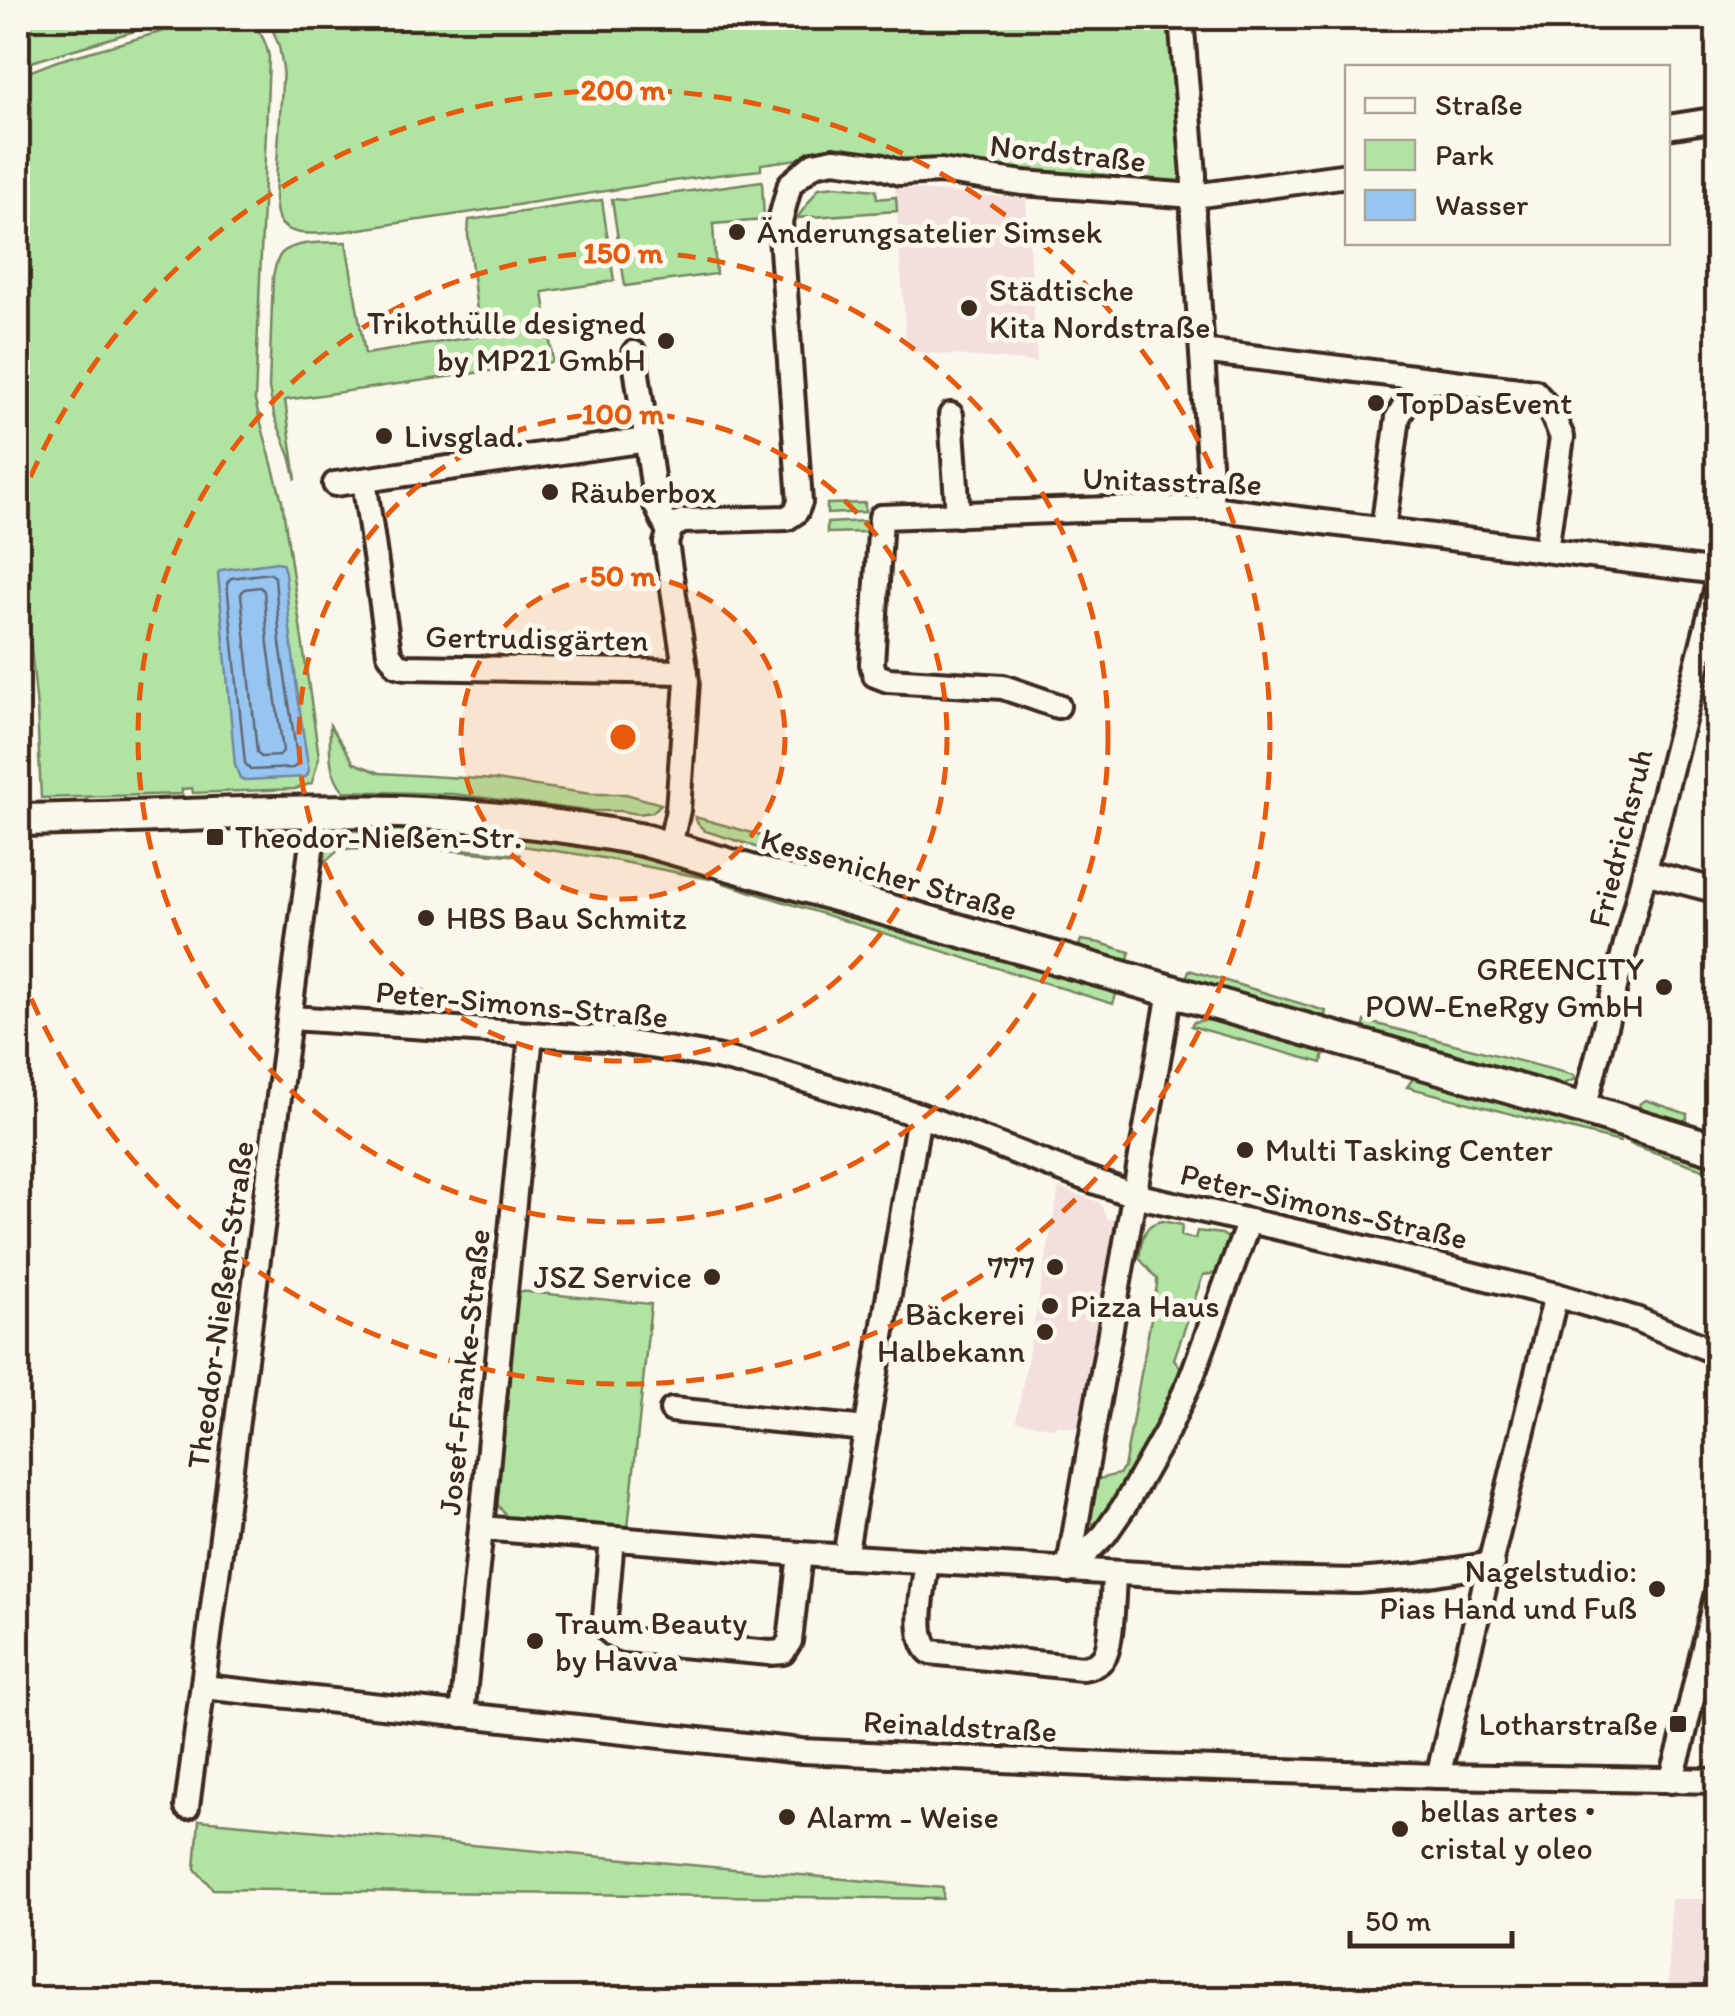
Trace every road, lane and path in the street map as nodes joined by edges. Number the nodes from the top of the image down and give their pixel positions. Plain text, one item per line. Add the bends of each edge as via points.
1 (1180, 18) edge
2 (1718, 120) edge
3 (1670, 127) edge
4 (1345, 175) edge
5 (1194, 196) junction
6 (1202, 351) junction
7 (634, 353) dead end
8 (1430, 379) junction
9 (951, 415) dead end
10 (646, 440) junction
11 (364, 480) junction
12 (336, 484) dead end
13 (1212, 508) junction
14 (958, 515) junction
15 (668, 530) junction
16 (1383, 530) junction
17 (1546, 550) junction
18 (1718, 572) edge
19 (1718, 583) edge
20 (686, 672) junction
21 (1058, 706) dead end
22 (316, 812) junction
23 (18, 820) edge
24 (670, 846) junction
25 (1646, 872) junction
26 (1718, 891) edge
27 (1170, 992) junction
28 (291, 1018) junction
29 (531, 1034) junction
30 (1584, 1109) junction
31 (918, 1116) junction
32 (1718, 1150) edge
33 (1134, 1195) junction
34 (1249, 1221) junction
35 (1556, 1295) junction
36 (1718, 1353) edge
37 (672, 1410) dead end
38 (867, 1429) junction
39 (481, 1528) junction
40 (612, 1539) junction
41 (800, 1554) junction
42 (845, 1557) junction
43 (927, 1562) junction
44 (1492, 1564) junction
45 (1068, 1571) junction
46 (1114, 1574) junction
47 (1718, 1588) edge
48 (203, 1686) junction
49 (462, 1715) junction
50 (1438, 1776) junction
51 (1671, 1781) junction
52 (1718, 1781) edge
53 (188, 1807) dead end

1 - 5 street
2 - 3 street
4 - 5 street, Nordstraße
5 - 6 street
5 - 15 street, Nordstraße via 900,173 834,160 814,164 790,184 780,221 798,508 787,518 692,520
6 - 8 street
6 - 13 street
7 - 10 street
8 - 16 street via 1398,417
8 - 17 street via 1535,392 1550,410 1562,437
9 - 14 street
10 - 11 street
10 - 15 street via 656,505
11 - 12 street
11 - 20 street, Gertrudisgärten via 389,653 397,665
13 - 14 street, Unitasstraße
13 - 16 street, Unitasstraße
14 - 21 street, Unitasstraße via 882,517 875,675 1003,687
15 - 20 street
16 - 17 street, Unitasstraße
17 - 18 street, Unitasstraße
19 - 25 street, Friedrichsruh
20 - 24 street
22 - 23 main road, Kessenicher Straße
22 - 24 main road, Kessenicher Straße via 476,817
22 - 28 street, Theodor-Nießen-Straße
24 - 27 main road, Kessenicher Straße
25 - 26 street
25 - 30 street, Friedrichsruh
27 - 30 main road, Kessenicher Straße
27 - 33 street
28 - 29 street, Peter-Simons-Straße
28 - 48 street, Theodor-Nießen-Straße
29 - 31 street, Peter-Simons-Straße via 717,1057
29 - 39 street, Josef-Franke-Straße
30 - 32 main road, Kessenicher Straße
31 - 33 street, Peter-Simons-Straße
31 - 38 street
33 - 34 street, Peter-Simons-Straße
33 - 45 street
34 - 35 street, Peter-Simons-Straße
34 - 45 street via 1168,1431 1126,1506
35 - 36 street, Peter-Simons-Straße
35 - 44 street
37 - 38 street
38 - 42 street
39 - 40 street
39 - 49 street, Josef-Franke-Straße
40 - 41 street
40 - 41 street via 605,1618 610,1634 770,1653 783,1652 790,1642
41 - 42 street
42 - 43 street
43 - 45 street
43 - 46 street via 924,1648 1082,1668 1099,1662 1107,1650
44 - 46 street via 1357,1581
44 - 50 street
45 - 46 street
47 - 51 street
48 - 49 street, Reinaldstraße
48 - 53 street, Theodor-Nießen-Straße
49 - 50 street, Reinaldstraße via 802,1751
50 - 51 street, Reinaldstraße
51 - 52 street, Reinaldstraße

